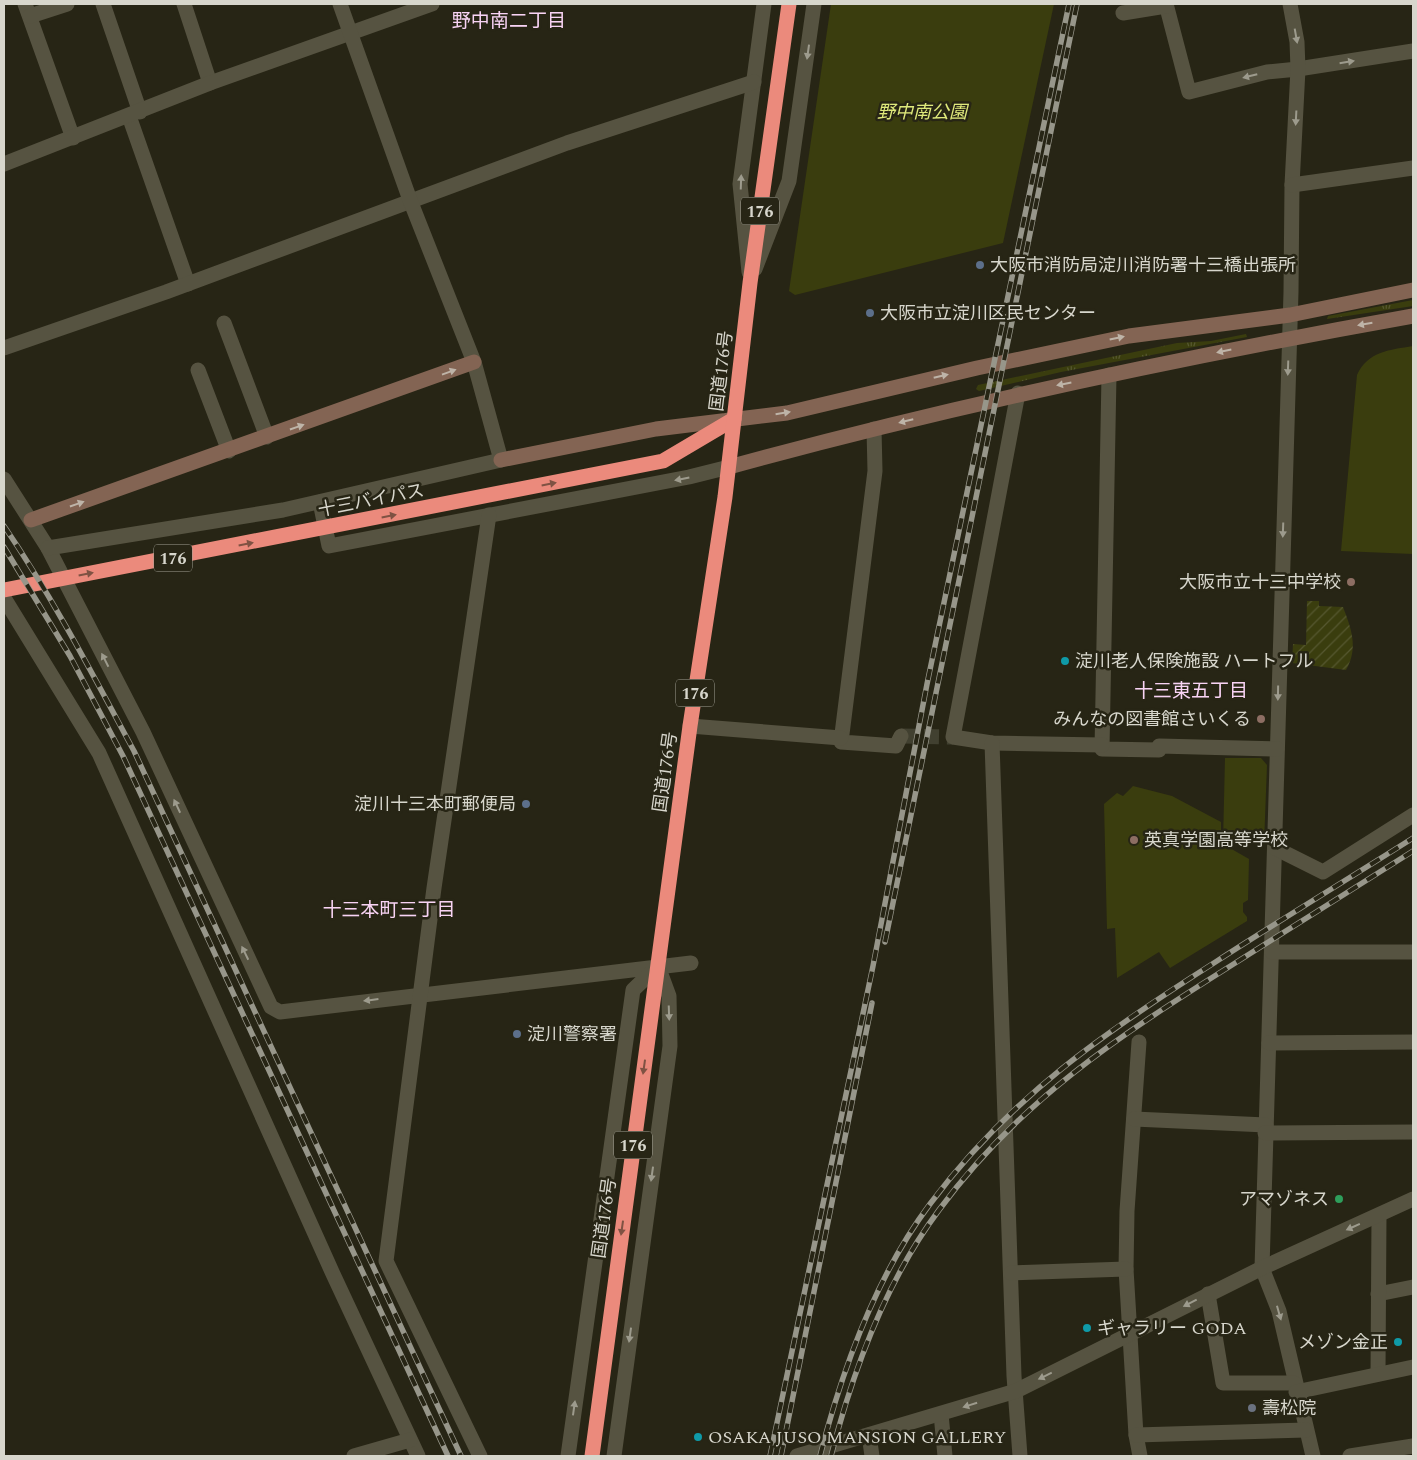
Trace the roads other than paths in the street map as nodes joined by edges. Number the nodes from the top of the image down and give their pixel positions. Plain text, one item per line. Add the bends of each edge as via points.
1 (66, 4) edge
2 (103, 4) edge
3 (184, 4) edge
4 (340, 4) edge
5 (432, 4) edge
6 (764, 4) edge
7 (789, 4) edge
8 (814, 4) edge
9 (1290, 4) edge
10 (1166, 5) edge
11 (28, 10) edge
12 (1123, 13) dead end
13 (351, 34) junction
14 (1413, 51) edge
15 (1298, 70) junction
16 (754, 82) junction
17 (210, 83) junction
18 (134, 114) junction
19 (73, 138) junction
20 (4, 164) edge
21 (1413, 168) edge
22 (1292, 185) junction
23 (410, 200) junction
24 (750, 283) junction
25 (188, 284) junction
26 (1413, 290) edge
27 (1290, 315) junction
28 (1413, 316) edge
29 (224, 323) dead end
30 (1289, 338) junction
31 (4, 348) edge
32 (474, 362) junction
33 (198, 370) dead end
34 (1109, 375) junction
35 (1018, 393) junction
36 (734, 419) junction
37 (874, 428) junction
38 (267, 438) junction
39 (229, 451) junction
40 (502, 460) junction
41 (729, 466) junction
42 (4, 479) edge
43 (320, 502) junction
44 (490, 515) junction
45 (31, 520) junction
46 (48, 548) junction
47 (4, 590) edge
48 (4, 598) edge
49 (690, 726) junction
50 (900, 736) tunnel mouth
51 (841, 738) junction
52 (992, 743) junction
53 (1102, 745) junction
54 (1277, 749) junction
55 (1413, 815) edge
56 (1275, 848) junction
57 (1272, 952) junction
58 (1413, 952) edge
59 (691, 963) dead end
60 (658, 966) junction
61 (420, 994) junction
62 (1139, 1042) dead end
63 (1413, 1042) edge
64 (1269, 1043) junction
65 (1134, 1119) junction
66 (1266, 1129) junction
67 (1413, 1132) edge
68 (1413, 1199) edge
69 (1379, 1216) junction
70 (1262, 1268) junction
71 (1126, 1269) junction
72 (1011, 1273) junction
73 (1413, 1287) edge
74 (1208, 1294) junction
75 (1378, 1294) junction
76 (1129, 1335) junction
77 (1413, 1367) edge
78 (1378, 1374) junction
79 (1295, 1387) junction
80 (1016, 1390) junction
81 (942, 1414) junction
82 (1306, 1430) junction
83 (1136, 1435) junction
84 (869, 1436) junction
85 (410, 1440) junction
86 (1413, 1446) edge
87 (377, 1453) edge
88 (354, 1456) edge
89 (418, 1456) edge
90 (480, 1456) edge
91 (568, 1456) edge
92 (592, 1456) edge
93 (614, 1456) edge
94 (797, 1456) edge
95 (872, 1456) edge
96 (945, 1456) edge
97 (1020, 1456) edge
98 (1140, 1456) edge
99 (1313, 1456) edge
100 (1350, 1456) edge

1 - 11 street
2 - 18 street
3 - 17 street
4 - 13 street
5 - 13 street
6 - 16 street
7 - 24 highway, 国道176号 / 176
8 -> 24 street via 789,181
9 -> 15 street
10 - 12 street
15 -> 10 street via 1267,72 1189,92
11 - 19 street
13 - 17 street
13 - 23 street
15 -> 14 street
15 -> 22 street
16 - 23 street
24 -> 16 street via 740,184
17 - 18 street
18 - 19 street
18 - 25 street
19 - 20 street
21 - 22 street
22 - 27 street
23 - 25 street
23 - 32 street
24 - 36 highway, 国道176号 / 176
25 - 31 street
26 - 27 street
27 - 30 street
36 -> 27 street via 786,413 1128,336
28 -> 30 street
29 - 38 street
30 -> 34 street
30 -> 54 street
38 -> 32 street
32 - 40 street
33 - 39 street
34 -> 35 street
34 - 53 street
35 -> 37 street
35 - 52 street via 954,738
36 - 40 street via 656,429
36 - 41 highway, 国道176号 / 176
47 -> 36 highway, 十三バイパス / 176 via 663,461
37 - 41 street
37 - 51 street via 875,471
38 - 39 street
45 -> 39 street
40 - 43 street
41 -> 44 street via 689,478
41 - 49 highway, 国道176号 / 176
42 - 45 street
43 - 44 street via 328,546
43 - 46 street
44 - 61 street
45 - 46 street
61 -> 46 street via 280,1012 271,1007 142,732
48 - 85 street via 99,753
49 - 51 street
49 - 60 highway, 国道176号 / 176
50 - 51 street via 896,746 841,742
52 - 53 street
52 - 72 street
53 - 54 street via 1102,749 1159,750 1159,746
54 - 56 street
55 - 56 street via 1323,872
56 - 57 street
57 - 58 street
57 - 64 street
59 - 60 street
60 - 61 street
91 -> 60 street via 633,990
60 -> 92 highway, 国道176号 / 176
60 -> 93 street via 669,996 670,1046
61 - 90 street via 386,1261
62 - 65 street
63 - 64 street
64 - 66 street
65 - 66 street
65 - 71 street
66 - 67 street
66 - 70 street
68 - 69 street
69 -> 70 street
69 - 75 street
70 - 74 street
70 -> 79 street via 1279,1311
71 - 72 street
71 - 76 street
72 - 80 street
73 - 75 street
74 -> 76 street
74 - 79 street via 1223,1383
75 - 78 street
76 -> 80 street
76 - 83 street
77 - 78 street
78 - 79 street
79 - 82 street
80 -> 81 street
80 - 97 street
81 - 84 street
81 - 96 street
82 - 83 street
82 - 99 street
83 - 98 street
84 - 94 street
84 - 95 street
85 - 87 street
85 - 89 street
86 - 100 street
87 - 88 street

